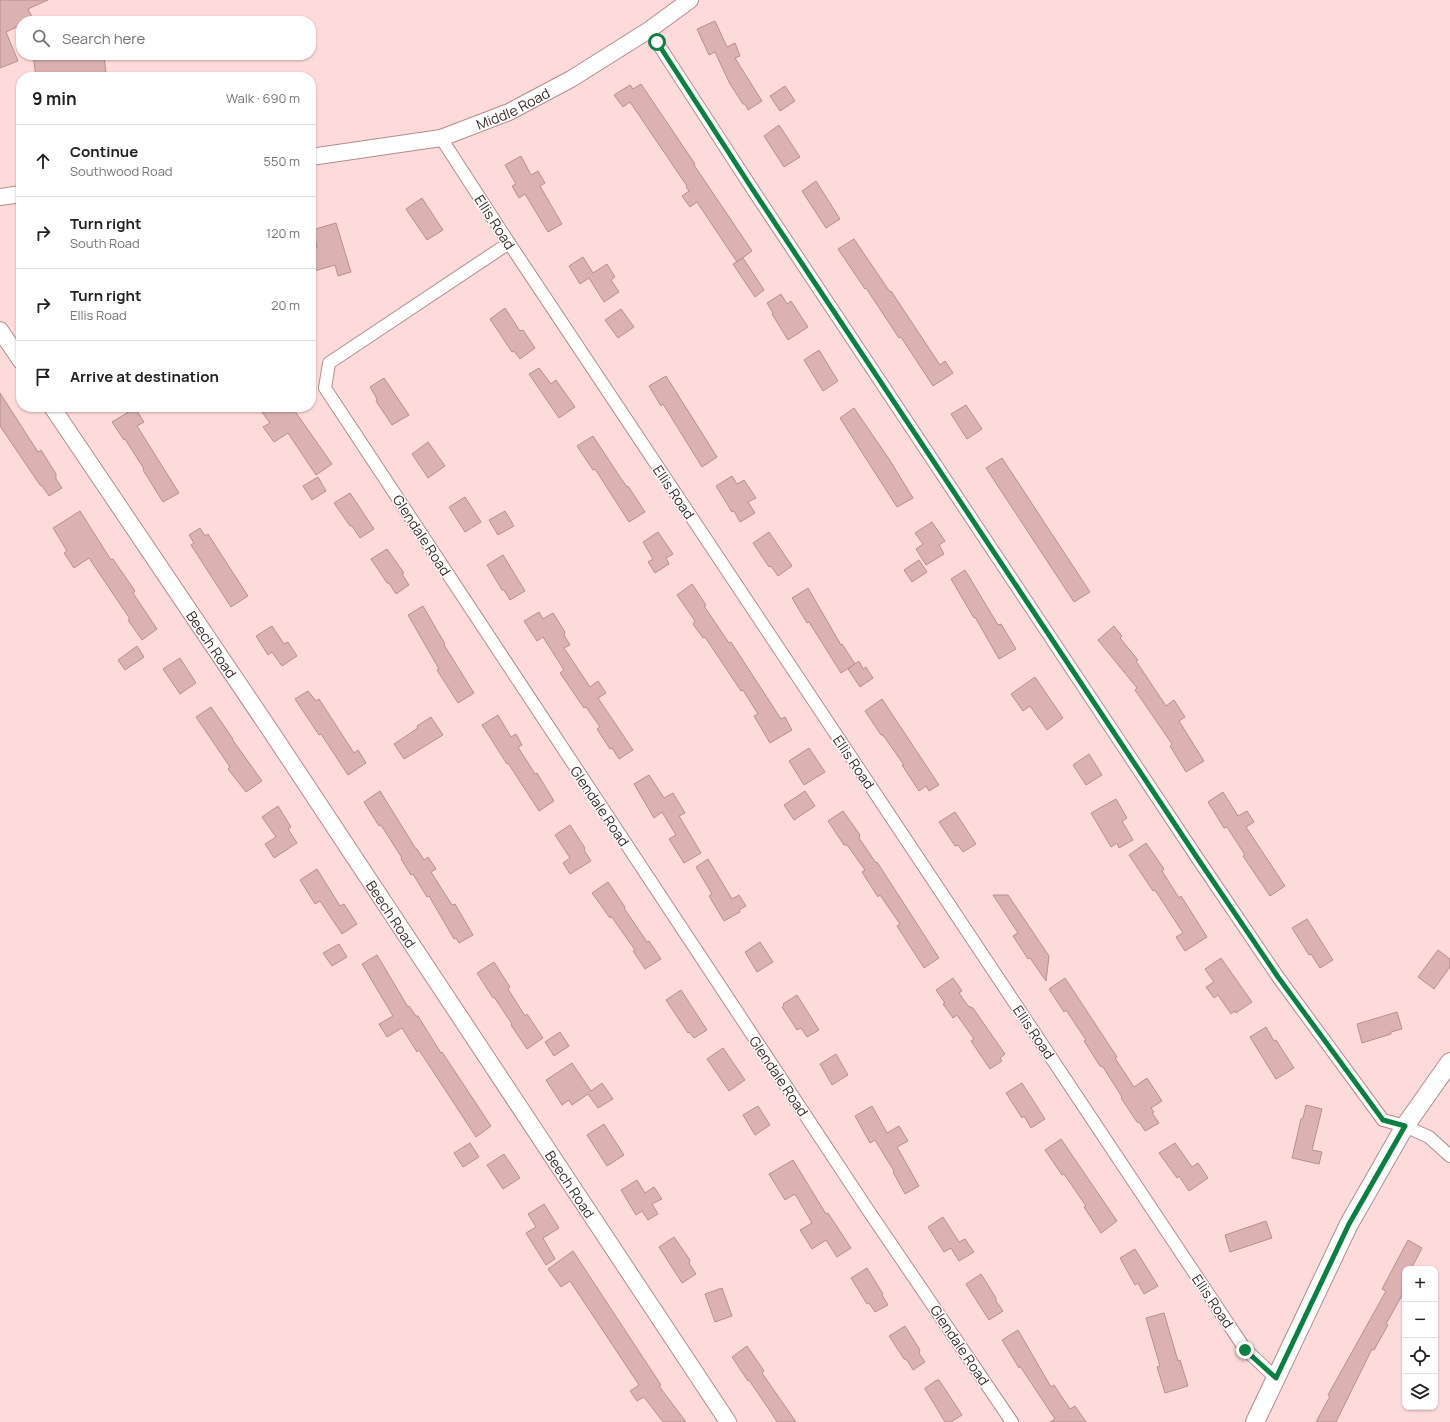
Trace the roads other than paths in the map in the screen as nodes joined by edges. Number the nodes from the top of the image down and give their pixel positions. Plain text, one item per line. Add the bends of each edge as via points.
1 (690, 0) edge
2 (649, 30) junction
3 (441, 138) junction
4 (316, 156) edge
5 (16, 195) edge
6 (0, 197) edge
7 (508, 243) junction
8 (0, 330) edge
9 (16, 354) edge
10 (55, 412) edge
11 (1450, 1062) edge
12 (1405, 1126) junction
13 (1450, 1156) edge
14 (1276, 1378) junction
15 (728, 1422) edge
16 (1012, 1422) edge
17 (1255, 1422) edge

1 - 2 street, Middle Road
2 - 3 street, Middle Road via 571,79 516,108
2 - 12 street via 1069,666 1274,970 1383,1120
3 - 4 street, Middle Road
3 - 7 street, Ellis Road
5 - 6 street
7 - 14 street, Ellis Road via 1245,1350
7 - 16 street, Glendale Road via 329,363 325,388 855,1190
8 - 9 street
10 - 15 street, Beech Road via 276,739
11 - 12 main road
12 - 13 street via 1429,1137
12 - 14 main road via 1349,1224
14 - 17 main road

